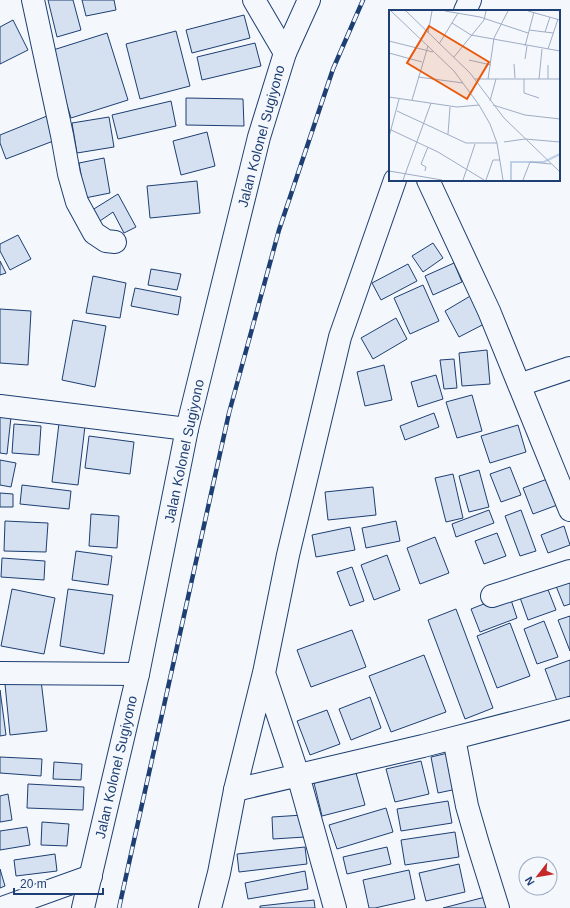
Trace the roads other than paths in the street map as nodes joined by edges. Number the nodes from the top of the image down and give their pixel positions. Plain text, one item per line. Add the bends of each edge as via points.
1 (32, 0) edge
2 (254, 0) edge
3 (308, 0) edge
4 (470, 0) edge
5 (465, 10) edge
6 (285, 52) junction
7 (396, 181) edge
8 (428, 181) edge
9 (115, 242) dead end
10 (570, 368) edge
11 (519, 385) junction
12 (0, 406) edge
13 (187, 429) junction
14 (570, 510) edge
15 (570, 571) edge
16 (492, 596) dead end
17 (0, 673) edge
18 (264, 673) junction
19 (138, 674) junction
20 (570, 708) edge
21 (454, 738) junction
22 (298, 775) junction
23 (235, 790) junction
24 (91, 876) junction
25 (2, 908) edge
26 (83, 908) edge
27 (210, 908) edge
28 (335, 908) edge
29 (498, 908) edge

1 - 9 street via 77,202 94,232 106,241
2 - 6 street
3 - 6 street, Jalan Kolonel Sugiyono
4 - 5 street
6 - 13 street, Jalan Kolonel Sugiyono via 259,137
7 - 18 street via 340,337 288,555
8 - 11 street via 489,311
10 - 11 street
11 - 14 street
12 - 13 street
13 - 19 street, Jalan Kolonel Sugiyono
15 - 16 street
17 - 19 street
18 - 22 street
18 - 23 street
19 - 24 street, Jalan Kolonel Sugiyono
20 - 21 street
21 - 22 street
21 - 29 street via 467,806
22 - 23 street
22 - 28 street
23 - 27 street
24 - 25 street
24 - 26 street, Jalan Kolonel Sugiyono

